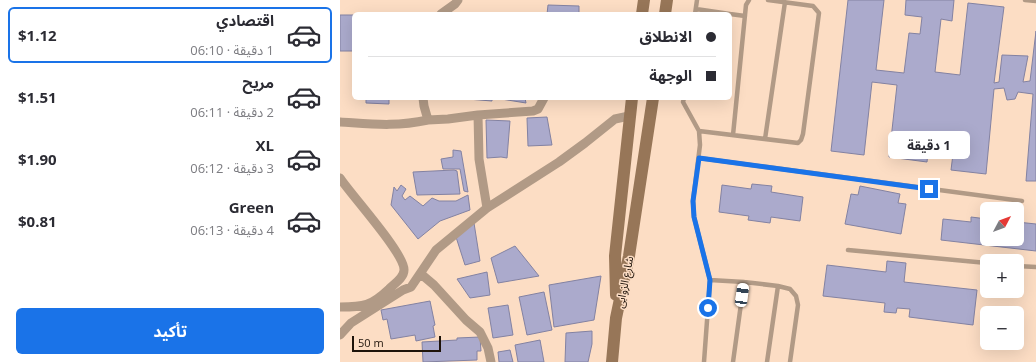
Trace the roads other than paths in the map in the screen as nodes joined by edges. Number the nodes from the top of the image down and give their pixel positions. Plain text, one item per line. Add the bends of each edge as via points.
1 (458, 0) edge
2 (644, 0) edge
3 (667, 0) edge
4 (697, 0) edge
5 (749, 0) edge
6 (768, 0) edge
7 (1025, 0) edge
8 (1036, 1) edge
9 (784, 2) junction
10 (444, 12) edge
11 (642, 12) edge
12 (665, 12) edge
13 (695, 12) edge
14 (732, 14) edge
15 (745, 16) junction
16 (423, 100) edge
17 (543, 100) edge
18 (632, 100) edge
19 (653, 100) edge
20 (684, 100) edge
21 (478, 115) junction
22 (629, 116) junction
23 (428, 120) junction
24 (340, 122) edge
25 (698, 132) junction
26 (734, 135) junction
27 (765, 139) junction
28 (699, 158) junction
29 (340, 178) edge
30 (1022, 201) dead end
31 (487, 208) junction
32 (848, 250) dead end
33 (980, 262) edge
34 (1024, 266) edge
35 (1036, 267) edge
36 (421, 274) junction
37 (710, 280) junction
38 (744, 282) junction
39 (778, 286) junction
40 (340, 307) edge
41 (616, 318) junction
42 (340, 335) edge
43 (615, 359) edge
44 (491, 362) edge
45 (704, 362) edge
46 (733, 362) edge
47 (767, 362) edge
48 (790, 362) edge

1 - 10 street
2 - 11 street
3 - 12 street
4 - 13 lane
5 - 15 lane
6 - 9 lane
7 - 8 lane
9 - 27 lane
9 - 27 lane via 813,6 820,13 804,134 798,143
14 - 15 lane
15 - 26 lane
16 - 23 street
17 - 21 street via 538,109 532,111
18 - 22 street, شارع الزوابى
19 - 41 street, شارع الزوابى via 629,256
20 - 25 lane
21 - 23 street
21 - 31 street via 479,159
22 - 31 street via 615,119 559,162
22 - 41 street, شارع الزوابى via 615,256
23 - 24 street via 388,126
25 - 26 lane
25 - 28 lane
26 - 27 lane
28 - 30 lane
28 - 37 lane via 693,201 694,217
29 - 40 street via 398,252 404,268 400,278 377,301 362,306
31 - 36 street via 436,250
32 - 33 lane
34 - 35 lane
36 - 42 street via 411,287 402,290 351,323
36 - 44 street via 480,332 488,348
37 - 38 lane
37 - 45 lane
38 - 39 lane
38 - 46 lane
39 - 47 lane
39 - 48 lane via 790,289 796,296 798,305
41 - 43 street

